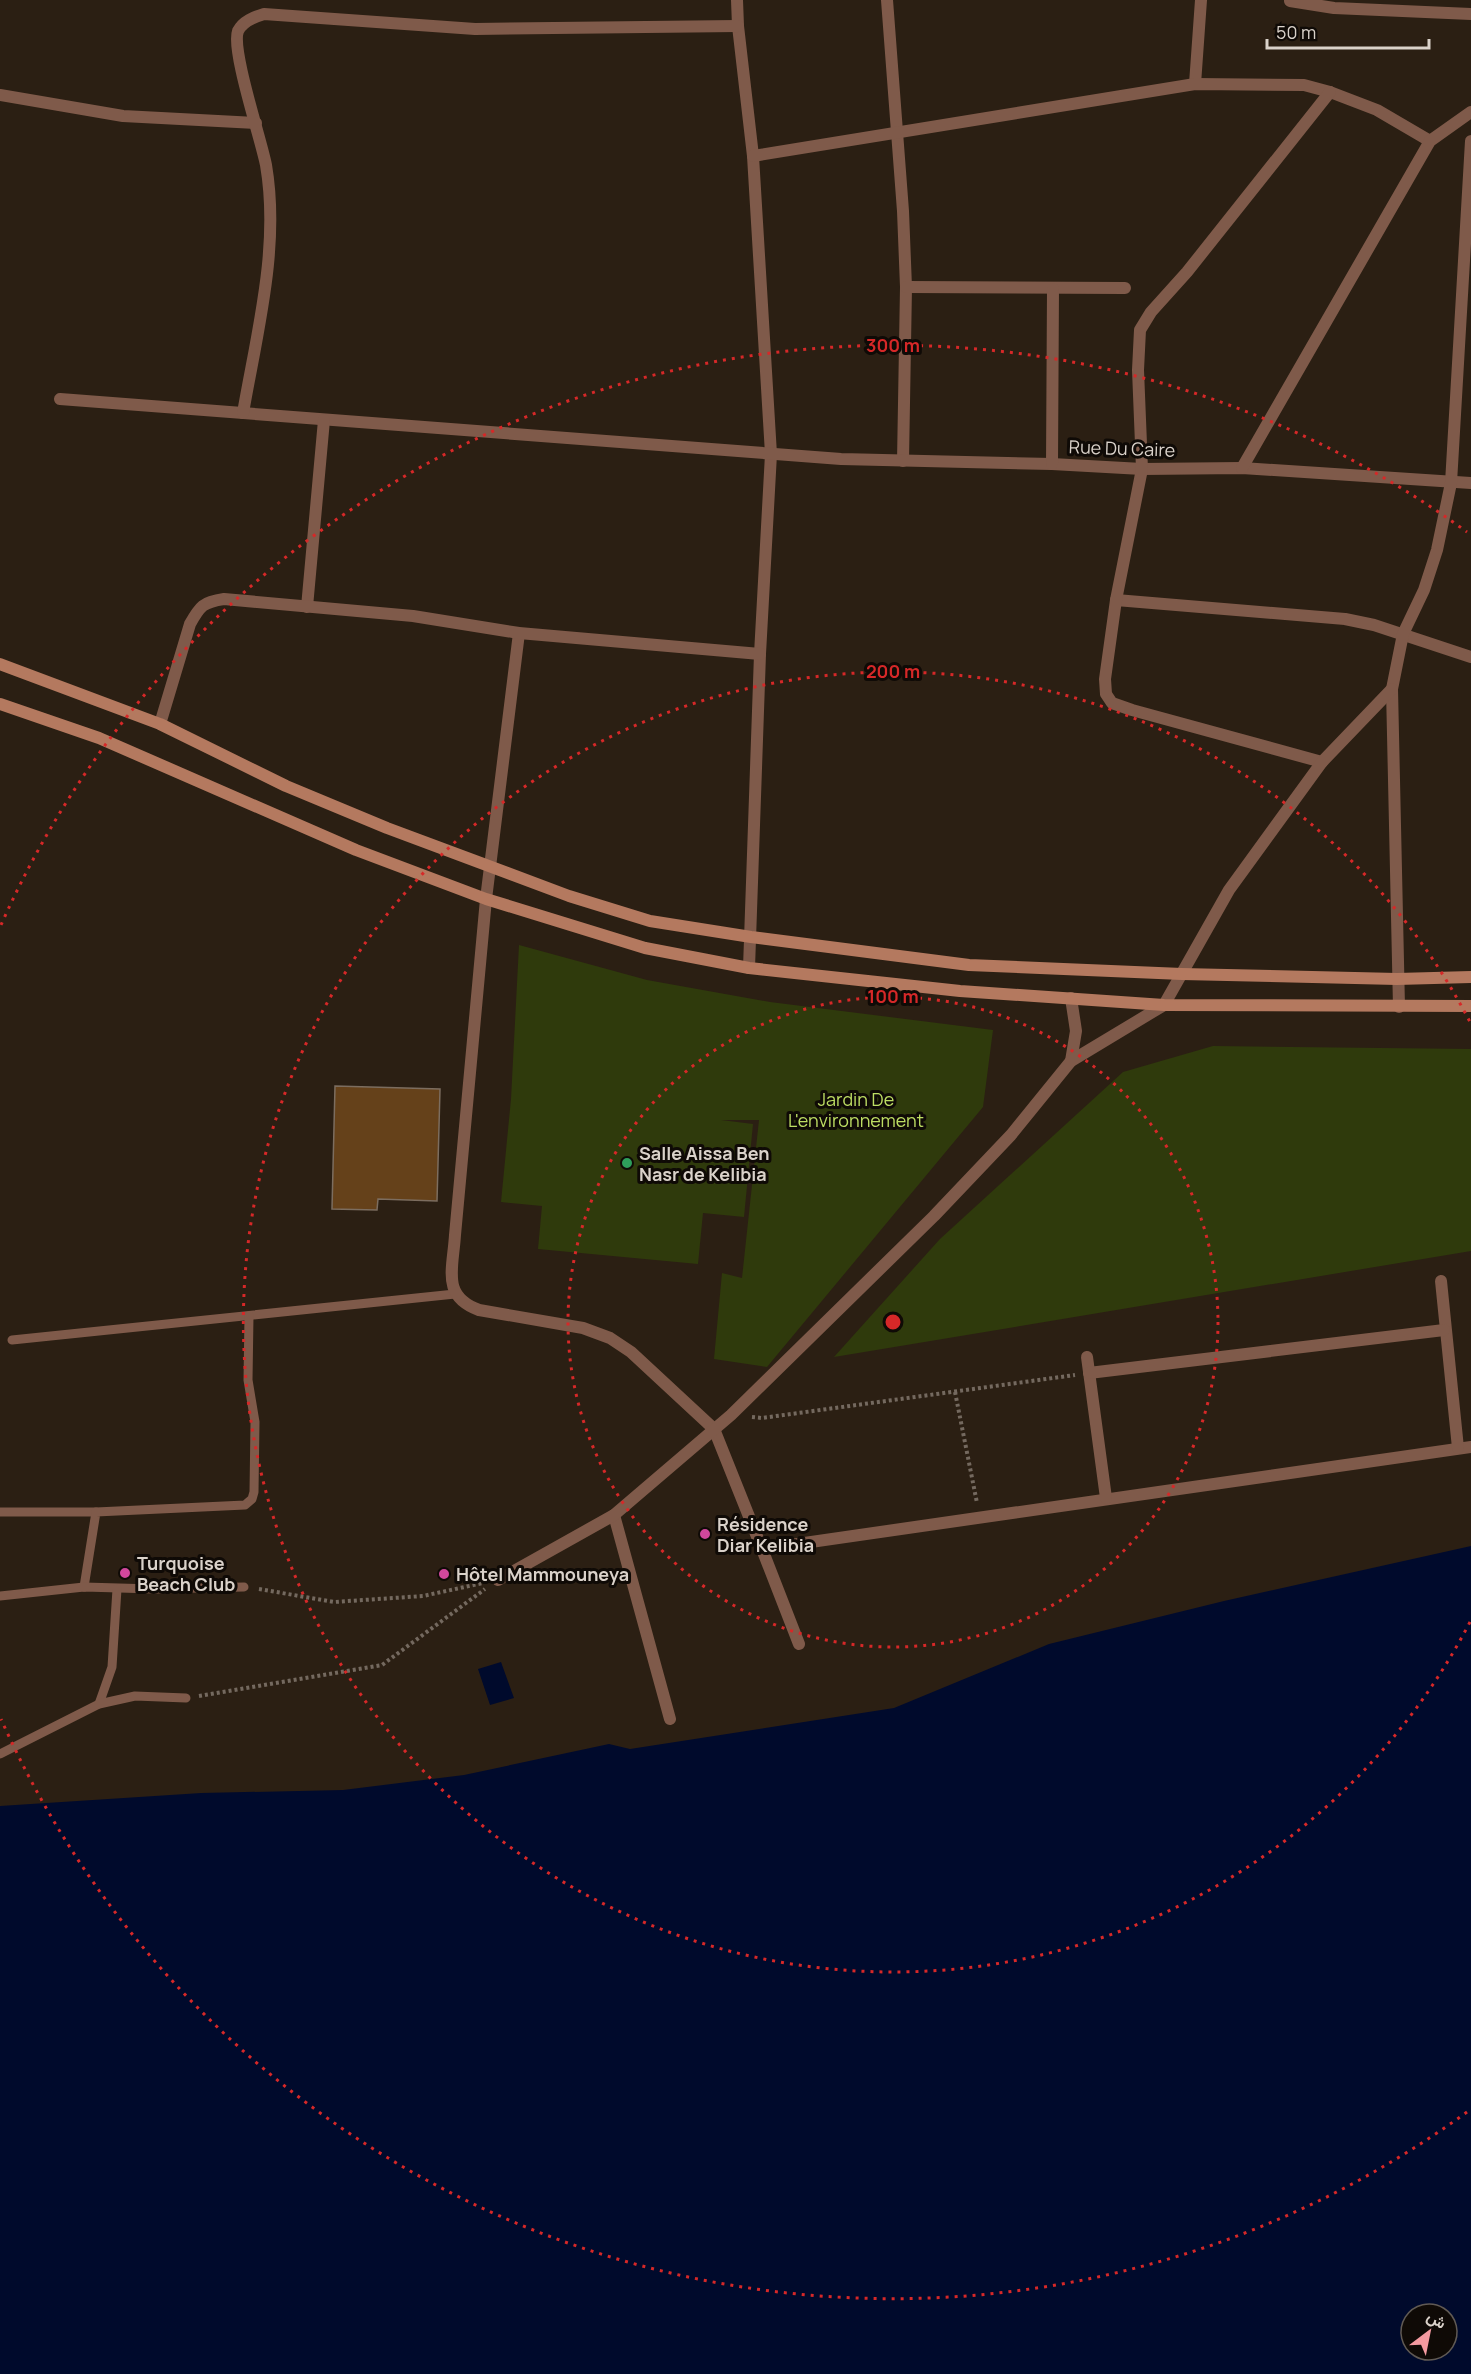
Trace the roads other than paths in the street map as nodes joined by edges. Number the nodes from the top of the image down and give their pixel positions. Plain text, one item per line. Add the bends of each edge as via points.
1 (737, 0) edge
2 (887, 0) edge
3 (1201, 0) edge
4 (1290, 1) edge
5 (1471, 14) edge
6 (738, 26) junction
7 (1195, 84) junction
8 (1330, 92) junction
9 (0, 95) edge
10 (1471, 112) edge
11 (256, 123) junction
12 (897, 134) junction
13 (1430, 141) junction
14 (1471, 141) edge
15 (753, 156) junction
16 (906, 287) junction
17 (1125, 288) dead end
18 (1053, 289) junction
19 (60, 399) dead end
20 (243, 413) junction
21 (324, 420) junction
22 (771, 454) junction
23 (903, 461) junction
24 (1052, 464) junction
25 (1242, 468) junction
26 (1142, 470) junction
27 (1451, 483) junction
28 (1471, 483) edge
29 (1116, 600) junction
30 (307, 607) junction
31 (519, 633) junction
32 (1403, 634) junction
33 (760, 654) junction
34 (1471, 657) edge
35 (0, 664) edge
36 (1392, 689) junction
37 (0, 704) edge
38 (160, 724) junction
39 (1322, 762) junction
40 (490, 867) junction
41 (486, 899) junction
42 (751, 937) junction
43 (749, 968) junction
44 (1182, 974) junction
45 (1471, 977) edge
46 (1397, 979) junction
47 (1071, 998) junction
48 (1164, 1005) junction
49 (1471, 1006) edge
50 (1399, 1007) junction
51 (1071, 1062) junction
52 (1441, 1281) dead end
53 (455, 1294) junction
54 (249, 1316) junction
55 (1444, 1330) junction
56 (12, 1340) dead end
57 (1088, 1357) dead end
58 (1089, 1373) junction
59 (714, 1429) junction
60 (1465, 1447) edge
61 (1106, 1498) junction
62 (0, 1512) edge
63 (96, 1512) junction
64 (614, 1515) junction
65 (762, 1549) junction
66 (498, 1580) road end
67 (84, 1587) junction
68 (244, 1587) road end
69 (117, 1589) junction
70 (0, 1596) edge
71 (799, 1644) dead end
72 (186, 1698) road end
73 (99, 1704) junction
74 (670, 1719) dead end
75 (0, 1754) edge

1 - 6 street
2 - 12 street
3 - 7 street
4 - 5 street via 1334,8
6 - 11 street via 476,29 264,14 245,22 237,40
6 - 15 street
7 - 8 street via 1277,83
7 - 12 street
8 - 13 street via 1377,111
8 - 26 street via 1140,330
9 - 11 street via 123,116
10 - 13 street
11 - 20 street via 271,205 270,250
12 - 15 street
12 - 16 street
13 - 25 street
14 - 27 street
15 - 22 street
16 - 18 street
16 - 23 street
17 - 18 street
18 - 24 street
19 - 20 street, Rue Du Caire
20 - 21 street, Rue Du Caire
21 - 22 street, Rue Du Caire
21 - 30 street
22 - 23 street, Rue Du Caire
22 - 33 street
23 - 24 street, Rue Du Caire
24 - 26 street, Rue Du Caire
25 - 26 street, Rue Du Caire
25 - 27 street, Rue Du Caire
26 - 29 street
27 - 28 street, Rue Du Caire
27 - 32 street via 1437,550
29 - 32 street via 1345,619
29 - 39 street via 1106,679 1106,694 1112,703
30 - 31 street via 413,616
30 - 38 street via 224,599 198,609
31 - 33 street
31 - 40 street
32 - 34 street
32 - 36 street
33 - 42 street
35 - 38 main road
36 - 39 street
36 - 46 street
37 - 41 main road via 99,738 345,845
38 - 40 main road via 286,786
39 - 44 street via 1229,890
40 - 41 street
40 - 42 main road via 650,921
41 - 43 main road via 645,948
41 - 53 street via 455,1235
42 - 43 street
42 - 44 main road via 969,965
43 - 47 main road via 960,991
44 - 46 main road
44 - 48 street
45 - 46 main road
46 - 50 street
47 - 48 main road
47 - 51 street via 1076,1030
48 - 50 main road
48 - 51 street
49 - 50 main road
51 - 59 street via 1011,1135 949,1200
52 - 55 street
53 - 54 lane
53 - 59 street via 464,1305 479,1310 583,1328 610,1338 631,1352
54 - 56 lane
54 - 63 lane via 248,1380 255,1422 252,1499 245,1505
55 - 58 street
55 - 60 street
57 - 58 street
58 - 61 street
59 - 64 street
59 - 65 street
60 - 61 street
61 - 65 street
62 - 63 lane
63 - 67 lane
64 - 66 street
64 - 74 street
65 - 71 street
67 - 69 lane
67 - 70 lane
68 - 69 lane
69 - 73 lane via 112,1667
72 - 73 lane via 135,1696
73 - 75 lane

